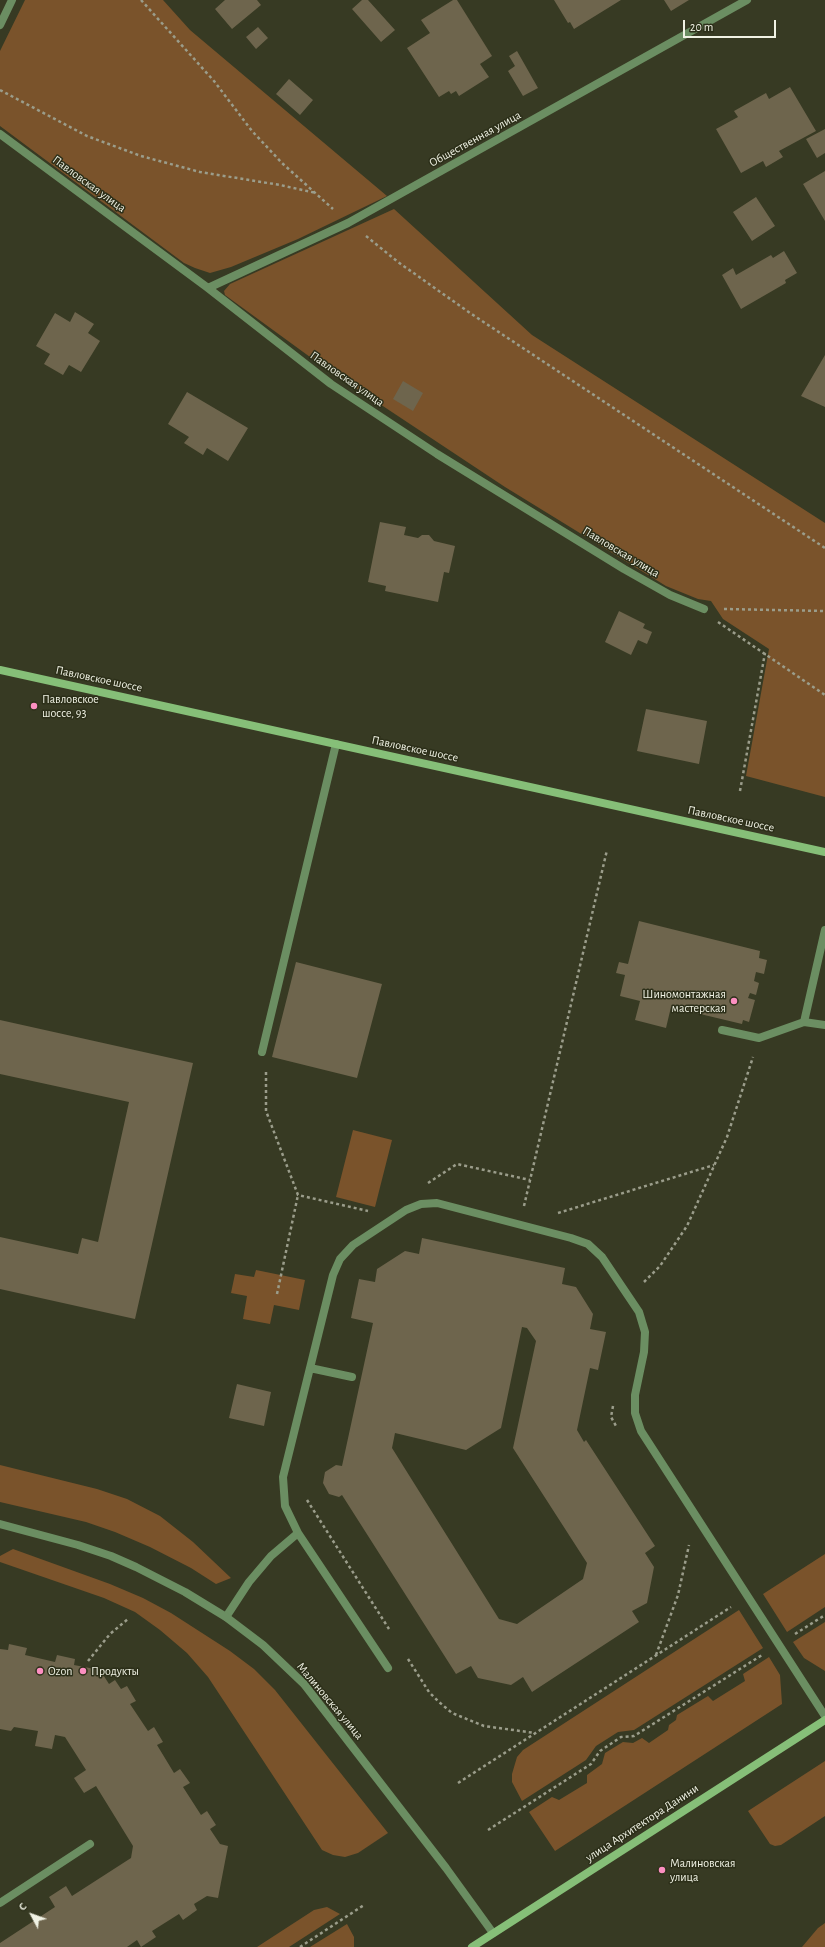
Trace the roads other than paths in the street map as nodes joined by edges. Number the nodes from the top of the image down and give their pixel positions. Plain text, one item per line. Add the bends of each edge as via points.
1 (12, 0) edge
2 (747, 0) edge
3 (0, 25) edge
4 (0, 134) edge
5 (208, 288) junction
6 (704, 609) road end
7 (0, 670) edge
8 (336, 744) junction
9 (825, 852) edge
10 (825, 930) edge
11 (804, 1022) junction
12 (825, 1025) edge
13 (722, 1030) dead end
14 (262, 1052) road end
15 (310, 1368) junction
16 (352, 1378) dead end
17 (0, 1524) edge
18 (298, 1533) junction
19 (226, 1617) junction
20 (388, 1668) dead end
21 (825, 1716) edge
22 (825, 1720) edge
23 (90, 1844) dead end
24 (0, 1903) edge
25 (493, 1933) junction
26 (472, 1947) edge

1 - 3 street
2 - 5 street, Общественная улица via 348,223
4 - 5 street, Павловская улица
5 - 6 street, Павловская улица via 331,384 437,454 624,569 670,595
7 - 8 main road, Павловское шоссе
8 - 9 main road, Павловское шоссе
8 - 14 street
10 - 11 street
11 - 12 street
11 - 13 street via 759,1038
15 - 16 street
15 - 18 street via 283,1477 285,1506
15 - 21 street via 333,1275 340,1259 353,1245 406,1210 421,1204 437,1203 588,1244 602,1257 629,1296 645,1332 644,1352 635,1395 635,1413 641,1431
17 - 19 street, Малиновская улица via 111,1556 185,1592
18 - 19 street via 271,1556 249,1582
18 - 20 street
19 - 25 street, Малиновская улица via 263,1645 304,1684
22 - 25 main road, улица Архитектора Данини
23 - 24 street
25 - 26 main road, улица Архитектора Данини

